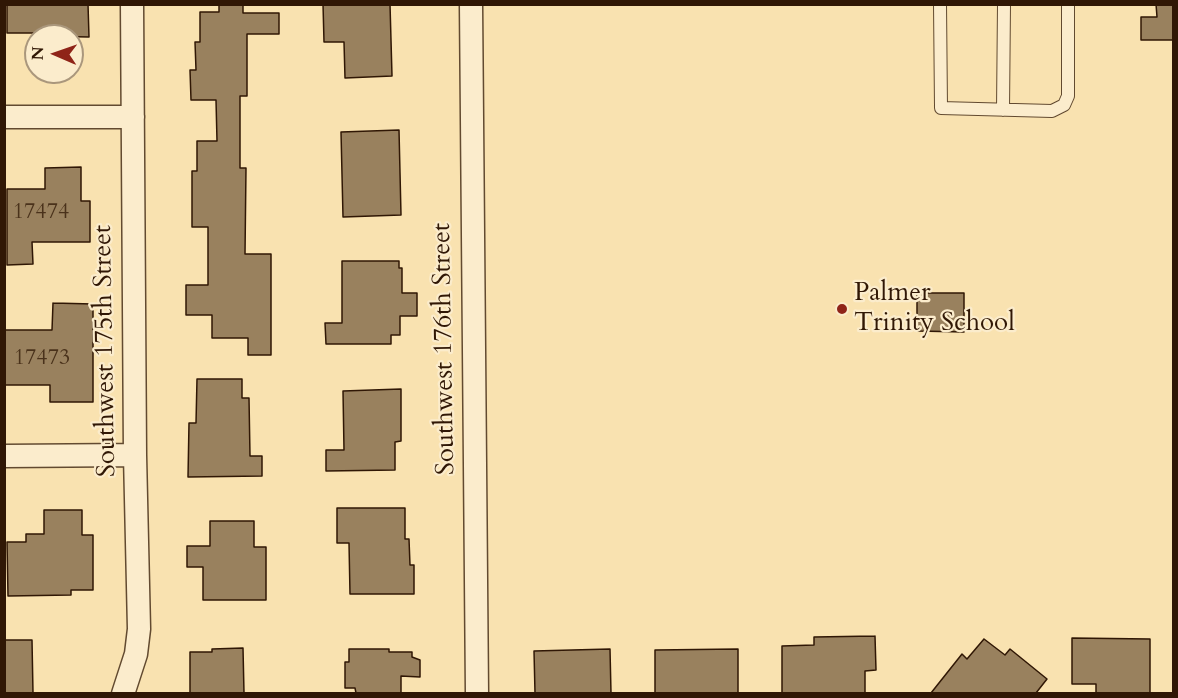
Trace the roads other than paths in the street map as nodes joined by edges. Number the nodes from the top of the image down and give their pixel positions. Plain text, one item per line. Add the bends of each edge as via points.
1 (132, 4) edge
2 (471, 4) edge
3 (940, 4) edge
4 (1004, 4) edge
5 (1068, 4) edge
6 (1003, 110) junction
7 (4, 117) edge
8 (133, 117) junction
9 (4, 456) edge
10 (135, 456) junction
11 (123, 693) edge
12 (477, 693) edge

1 - 8 street, Southwest 175th Street
2 - 12 street, Southwest 176th Street
3 - 6 lane via 941,108
4 - 6 lane
5 - 6 lane via 1068,96 1064,105 1052,111
7 - 8 street
8 - 10 street, Southwest 175th Street
9 - 10 street
10 - 11 street, Southwest 175th Street via 139,629 136,654

